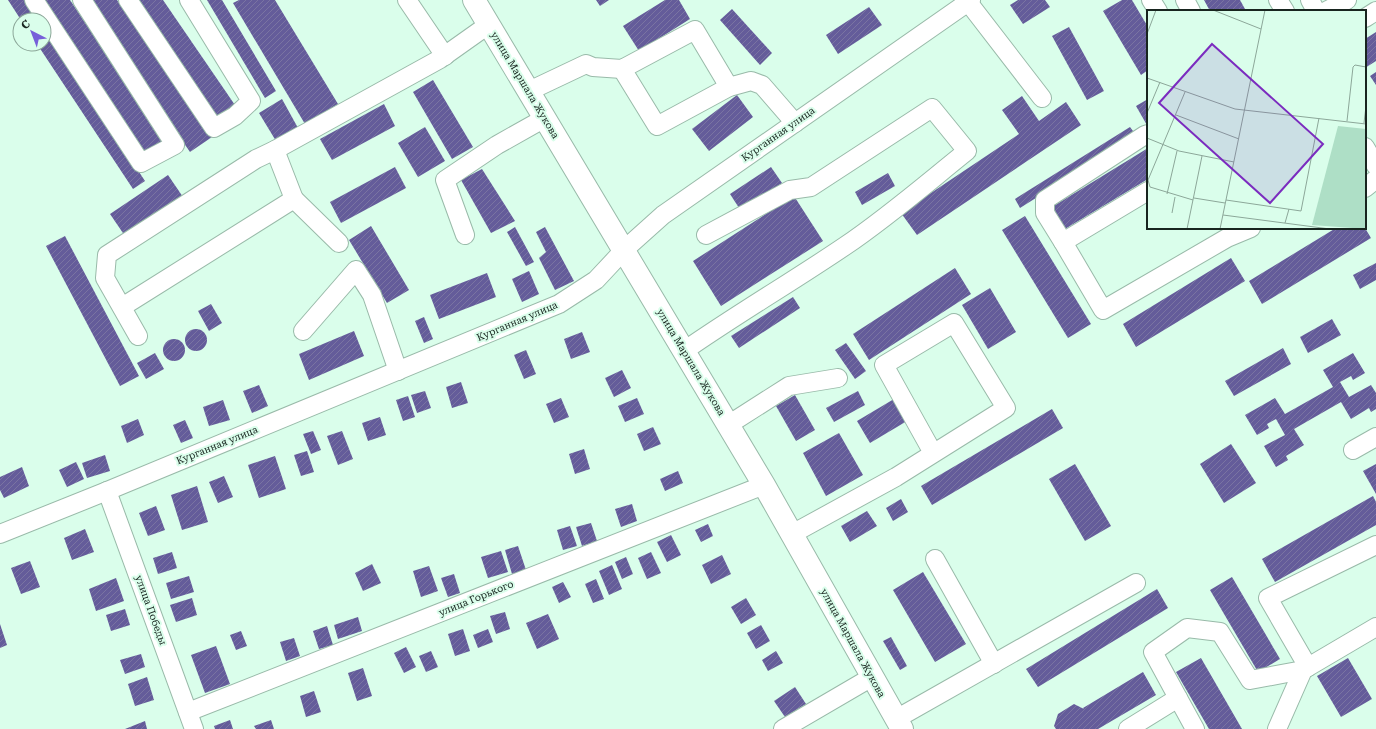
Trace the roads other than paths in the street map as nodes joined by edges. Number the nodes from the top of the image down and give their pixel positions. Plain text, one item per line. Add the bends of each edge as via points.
1 (34, 0) edge
2 (82, 0) edge
3 (128, 0) edge
4 (189, 0) edge
5 (407, 0) edge
6 (474, 0) edge
7 (1151, 0) edge
8 (1185, 0) edge
9 (1278, 0) edge
10 (1310, 0) edge
11 (1346, 0) edge
12 (969, 1) edge
13 (1157, 10) edge
14 (1190, 10) edge
15 (1284, 10) edge
16 (1315, 10) edge
17 (1328, 10) edge
18 (1376, 12) edge
19 (1366, 17) edge
20 (488, 25) junction
21 (445, 56) junction
22 (622, 70) junction
23 (729, 87) junction
24 (529, 92) junction
25 (1042, 98) dead end
26 (545, 118) junction
27 (795, 123) junction
28 (1147, 134) edge
29 (275, 150) junction
30 (1366, 150) edge
31 (1376, 166) edge
32 (1376, 179) edge
33 (1366, 187) edge
34 (1147, 192) edge
35 (294, 199) junction
36 (1249, 229) edge
37 (465, 235) dead end
38 (706, 235) dead end
39 (1063, 242) junction
40 (339, 243) dead end
41 (624, 250) junction
42 (122, 307) junction
43 (303, 331) dead end
44 (138, 336) dead end
45 (684, 351) junction
46 (398, 371) junction
47 (838, 378) dead end
48 (728, 425) junction
49 (1376, 437) edge
50 (1354, 450) dead end
51 (933, 453) junction
52 (764, 485) junction
53 (107, 491) junction
54 (0, 534) edge
55 (792, 534) junction
56 (1376, 545) edge
57 (935, 559) dead end
58 (1136, 583) dead end
59 (1376, 627) edge
60 (994, 664) junction
61 (1305, 668) junction
62 (872, 677) junction
63 (1178, 698) junction
64 (188, 712) junction
65 (899, 724) edge
66 (194, 729) edge
67 (783, 729) edge
68 (1128, 729) edge
69 (1195, 729) edge
70 (1278, 729) edge

1 - 2 street via 141,163 175,145
3 - 4 street via 214,128 235,116 251,101
5 - 21 street
6 - 20 main road, улица Маршала Жукова
7 - 13 street
8 - 14 street
9 - 15 street
10 - 16 street
11 - 17 street
12 - 25 street
12 - 27 street, Курганная улица
18 - 19 street
20 - 21 street
20 - 24 main road, улица Маршала Жукова
21 - 29 street
22 - 23 street via 657,126
22 - 23 street via 695,30
22 - 24 street via 586,64
23 - 27 street via 751,81 762,85
24 - 26 main road, улица Маршала Жукова
26 - 37 street via 497,145 445,180
26 - 41 main road, улица Маршала Жукова
27 - 41 street, Курганная улица via 663,215
28 - 39 street via 1045,200 1045,213
29 - 35 street
29 - 42 street via 256,159 107,255 105,278
30 - 31 street
32 - 33 street
34 - 39 street
35 - 40 street
35 - 42 street
36 - 39 street via 1227,238 1104,310
38 - 45 street via 790,190 811,187 932,108 967,150 845,246
41 - 45 main road, улица Маршала Жукова
41 - 46 street, Курганная улица via 596,280 559,304
42 - 44 street
43 - 46 street via 356,270 372,295
45 - 48 main road, улица Маршала Жукова
46 - 53 street, Курганная улица
47 - 48 street via 789,386
48 - 52 main road, улица Маршала Жукова
49 - 50 street
51 - 51 street via 884,365 954,323 1006,408
51 - 55 street via 896,477
52 - 55 main road, улица Маршала Жукова
52 - 64 street, улица Горького
53 - 54 street, Курганная улица
53 - 64 street, улица Победы
55 - 62 main road, улица Маршала Жукова
56 - 61 street via 1268,598
57 - 60 street
58 - 60 street
59 - 61 street
60 - 65 street
61 - 63 street via 1250,680 1220,632 1187,628 1153,652
61 - 70 street
62 - 65 main road, улица Маршала Жукова
62 - 67 street
63 - 68 street
63 - 69 street
64 - 66 street, улица Победы

